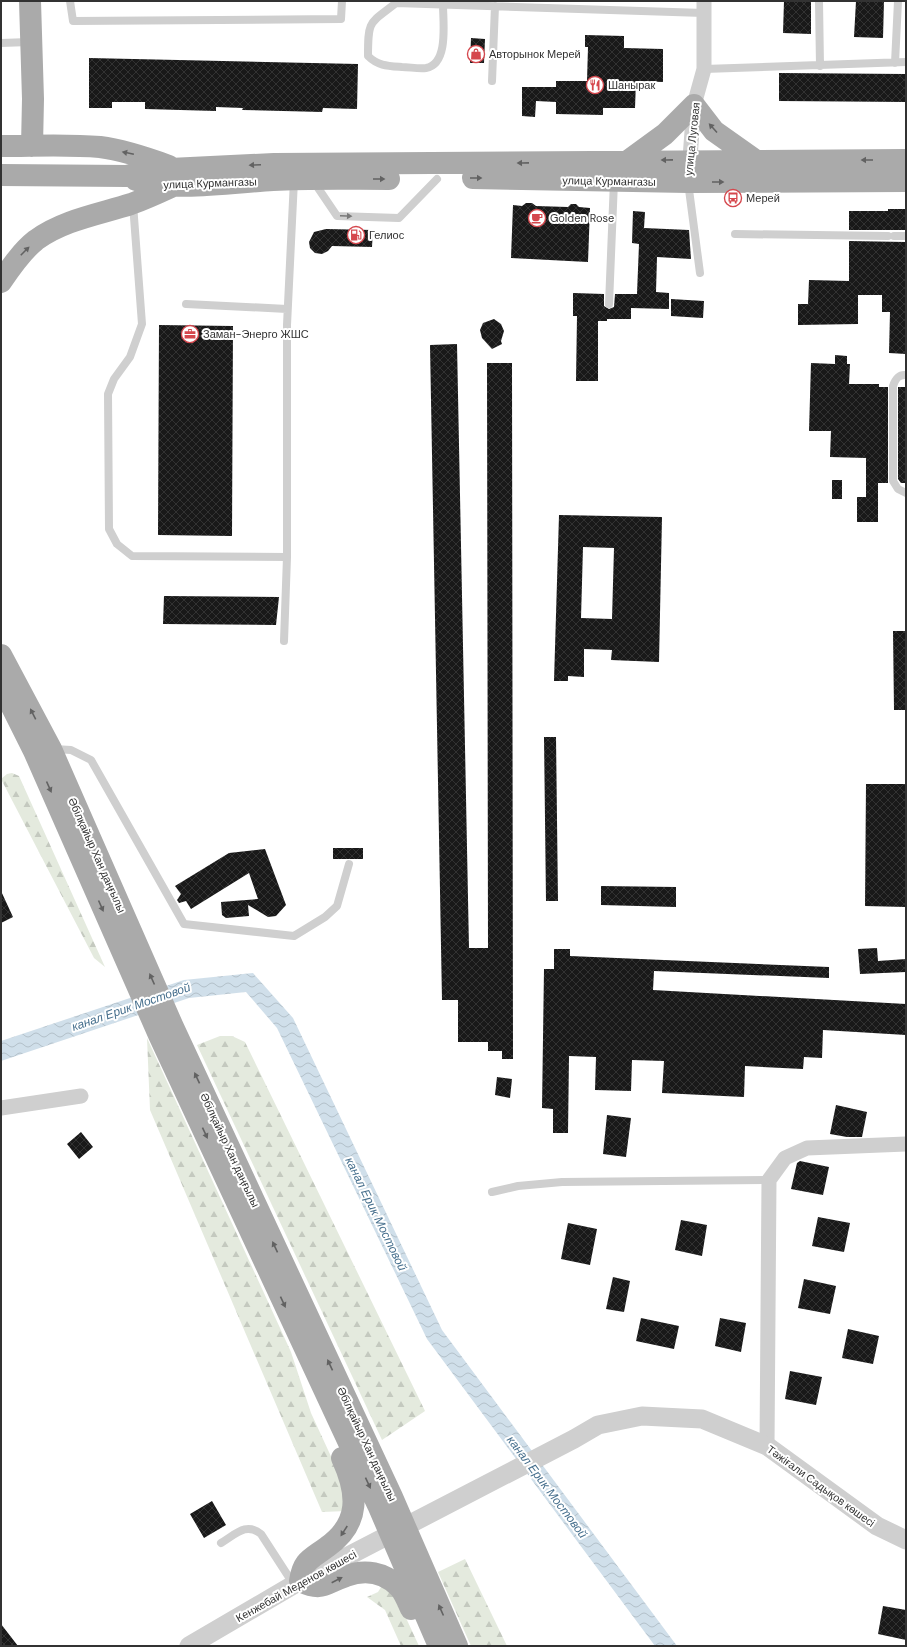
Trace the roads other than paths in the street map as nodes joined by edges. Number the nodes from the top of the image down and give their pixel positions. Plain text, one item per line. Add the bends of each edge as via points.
1 (30, 1) edge
2 (70, 1) edge
3 (342, 1) edge
4 (819, 1) edge
5 (898, 1) edge
6 (396, 2) edge
7 (443, 4) junction
8 (495, 6) junction
9 (704, 7) edge
10 (32, 42) junction
11 (1, 43) edge
12 (906, 62) edge
13 (895, 63) junction
14 (820, 66) junction
15 (704, 70) junction
16 (492, 81) dead end
17 (694, 105) junction
18 (1, 146) edge
19 (32, 146) junction
20 (690, 160) junction
21 (755, 160) junction
22 (906, 160) edge
23 (628, 161) junction
24 (552, 171) junction
25 (303, 172) junction
26 (432, 174) junction
27 (1, 175) edge
28 (177, 177) junction
29 (614, 181) junction
30 (906, 181) edge
31 (688, 182) junction
32 (133, 203) junction
33 (735, 234) dead end
34 (906, 236) edge
35 (700, 273) dead end
36 (1, 282) edge
37 (186, 304) dead end
38 (609, 304) dead end
39 (287, 309) junction
40 (906, 375) edge
41 (906, 493) edge
42 (287, 557) junction
43 (284, 641) dead end
44 (1, 655) edge
45 (1, 690) edge
46 (51, 749) junction
47 (349, 864) dead end
48 (135, 962) junction
49 (166, 1031) junction
50 (81, 1096) dead end
51 (1, 1108) edge
52 (906, 1144) edge
53 (769, 1180) junction
54 (492, 1192) dead end
55 (323, 1388) junction
56 (768, 1446) junction
57 (397, 1531) junction
58 (906, 1540) edge
59 (222, 1543) dead end
60 (297, 1583) junction
61 (189, 1646) edge
62 (428, 1646) edge
63 (439, 1646) edge
64 (457, 1646) edge

1 - 10 main road
2 - 3 lane via 73,21 341,19
4 - 14 lane
5 - 13 lane
6 - 7 lane
6 - 7 lane via 372,23 368,31 368,56 375,63 385,66 427,68 437,62 442,54
7 - 8 lane
8 - 9 lane
8 - 16 lane
9 - 15 street, улица Луговая
10 - 11 lane
10 - 19 main road
12 - 13 lane
13 - 14 lane
14 - 15 lane
15 - 17 street, улица Луговая
17 - 20 street, улица Луговая
21 -> 17 main road via 714,131
17 - 23 main road via 665,134
18 - 19 main road
28 -> 19 main road via 139,156 101,148
20 - 21 main road, улица Курмангазы
20 -> 23 main road, улица Курмангазы
20 - 31 street, улица Луговая
22 -> 21 main road, улица Курмангазы
23 - 24 main road, улица Курмангазы
24 - 26 main road, улица Курмангазы
24 - 29 main road, улица Курмангазы
25 - 26 main road, улица Курмангазы
25 -> 26 lane via 337,216 399,218
25 - 28 main road, улица Курмангазы
25 - 39 lane
27 - 28 main road, улица Курмангазы via 127,176 149,184
28 - 32 main road
29 - 31 main road, улица Курмангазы
29 - 38 lane
31 -> 30 main road, улица Курмангазы
31 - 35 lane
36 -> 32 main road via 17,259 36,240 74,221
32 - 42 lane via 142,324 130,357 114,379 108,394 109,530 117,544 132,556
33 - 34 lane
37 - 39 lane
39 - 42 lane
40 - 41 lane via 903,374 896,379 893,386 893,481 898,489
42 - 43 lane
46 -> 44 main road, Әбілқайыр Хан даңғылы
45 -> 48 main road, Әбілқайыр Хан даңғылы via 34,751
46 - 47 lane via 71,750 91,760 184,924 294,936 338,906
46 - 48 main road, Әбілқайыр Хан даңғылы
48 - 49 main road, Әбілқайыр Хан даңғылы
49 -> 55 main road, Әбілқайыр Хан даңғылы
57 -> 49 main road, Әбілқайыр Хан даңғылы
50 - 51 street
52 - 53 street via 807,1148 785,1158
53 - 54 lane via 562,1182 518,1186
53 - 56 street
55 -> 57 main road, Әбілқайыр Хан даңғылы via 378,1505
55 -> 60 main road via 332,1436 349,1473 354,1496 352,1515 343,1534 310,1558
56 - 57 street, Тәжіғали Садықов көшесі via 702,1419 642,1416 598,1425
56 - 58 street, Тәжіғали Садықов көшесі via 876,1526
57 - 60 street, Кенжебай Меденов көшесі
57 - 63 main road, Әбілқайыр Хан даңғылы
64 -> 57 main road, Әбілқайыр Хан даңғылы
59 - 60 lane via 246,1528 255,1529 262,1534
60 - 61 street, Кенжебай Меденов көшесі
60 -> 62 main road via 312,1587 325,1586 346,1576 368,1571 383,1575 400,1588

